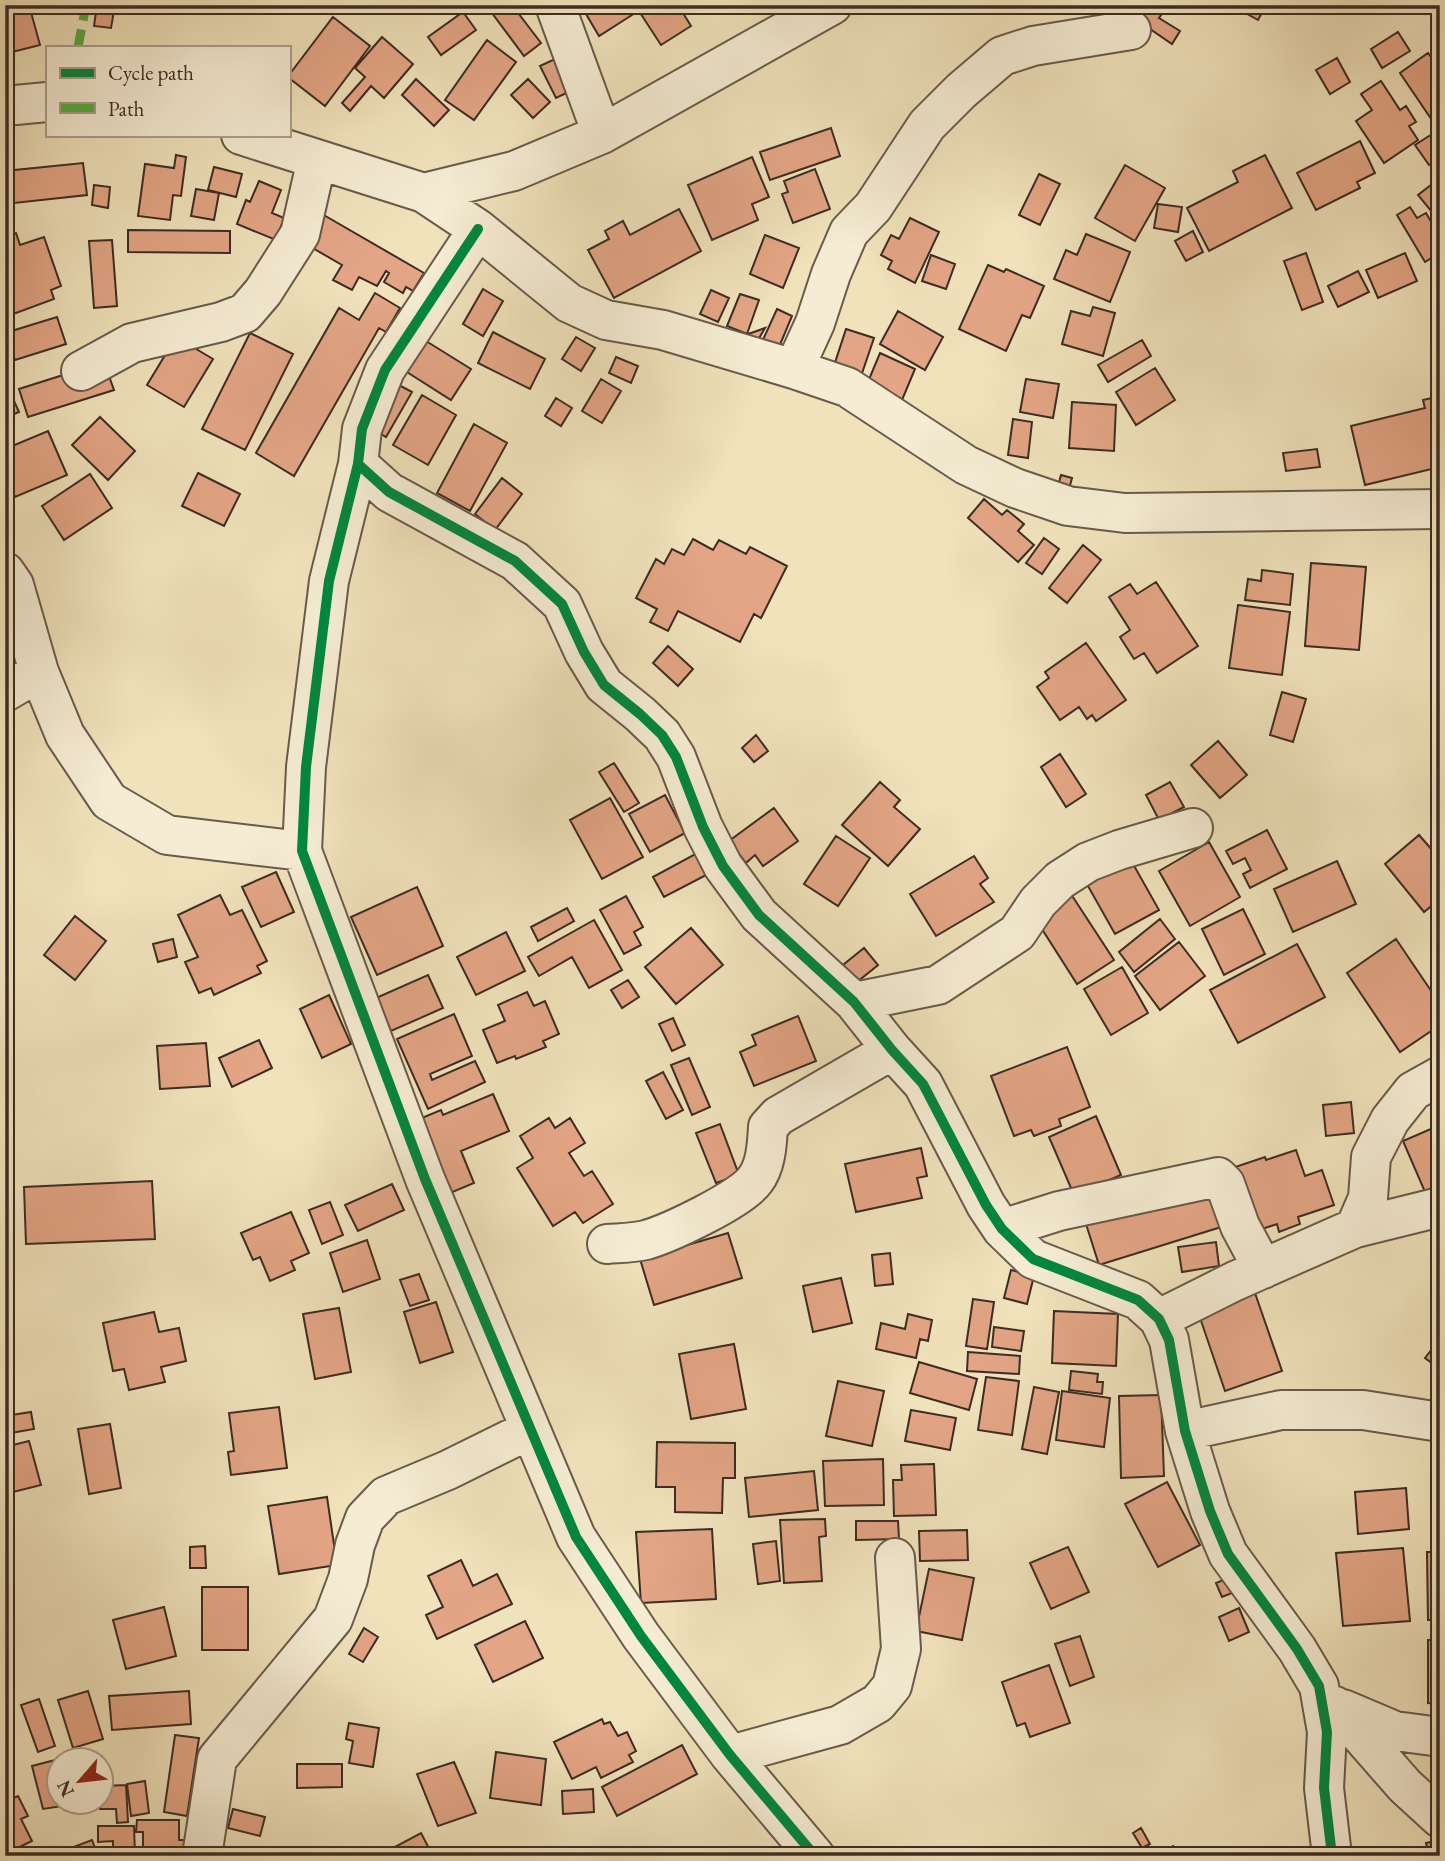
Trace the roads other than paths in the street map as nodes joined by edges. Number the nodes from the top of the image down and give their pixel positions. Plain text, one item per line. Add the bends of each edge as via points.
1 (555, 5) edge
2 (832, 5) edge
3 (1130, 30) dead end
4 (46, 102) edge
5 (5, 106) edge
6 (602, 134) junction
7 (244, 136) edge
8 (317, 159) junction
9 (424, 193) junction
10 (478, 229) junction
11 (794, 369) junction
12 (81, 370) dead end
13 (358, 464) junction
14 (1440, 509) edge
15 (5, 572) edge
16 (39, 672) junction
17 (5, 692) edge
18 (1193, 828) dead end
19 (302, 850) junction
20 (853, 1002) junction
21 (892, 1051) junction
22 (1440, 1076) edge
23 (1440, 1207) edge
24 (1355, 1228) junction
25 (1002, 1229) junction
26 (607, 1244) dead end
27 (1264, 1269) junction
28 (1159, 1320) junction
29 (1440, 1422) edge
30 (530, 1430) junction
31 (1185, 1431) junction
32 (895, 1558) dead end
33 (1328, 1703) junction
34 (1440, 1737) edge
35 (730, 1755) junction
36 (1440, 1818) edge
37 (202, 1856) edge
38 (816, 1856) edge
39 (1332, 1856) edge

1 - 6 street
2 - 6 street
3 - 11 street via 1033,46 1002,56 927,125 873,206 849,232
4 - 5 street
6 - 9 street via 514,171
7 - 8 street
8 - 9 street
8 - 12 street via 300,234 264,292 245,313 221,323 132,343
9 - 10 street
10 - 11 street via 569,303 606,320 663,330
10 - 13 street via 385,370 362,429
11 - 14 street via 847,387 966,465 1068,506 1125,513
13 - 19 street via 329,581 306,767
13 - 20 street via 389,492 515,561 562,604 604,685 648,721 676,757 723,866 759,915
15 - 16 street via 14,585
16 - 17 street
16 - 19 street via 65,735 109,801 167,835
18 - 20 street via 1087,862 1038,902 1017,933 938,985
19 - 30 street via 425,1179
20 - 21 street
21 - 25 street via 923,1084
21 - 26 street via 778,1116 768,1127 762,1168 742,1193 644,1240
22 - 24 street via 1413,1091 1390,1120 1371,1157 1368,1198
23 - 24 street
24 - 27 street
25 - 27 street via 1059,1211 1219,1177
25 - 28 street via 1033,1259 1138,1300
27 - 28 street
28 - 31 street via 1169,1340
29 - 31 street via 1363,1410 1281,1410
30 - 35 street via 576,1537 641,1636
30 - 37 street via 386,1496 365,1518 333,1619 217,1759
31 - 33 street via 1228,1554 1297,1649
32 - 35 street via 901,1649 892,1686 878,1703 840,1725
33 - 34 street via 1395,1731
33 - 36 street
33 - 39 street via 1324,1788
35 - 38 street

